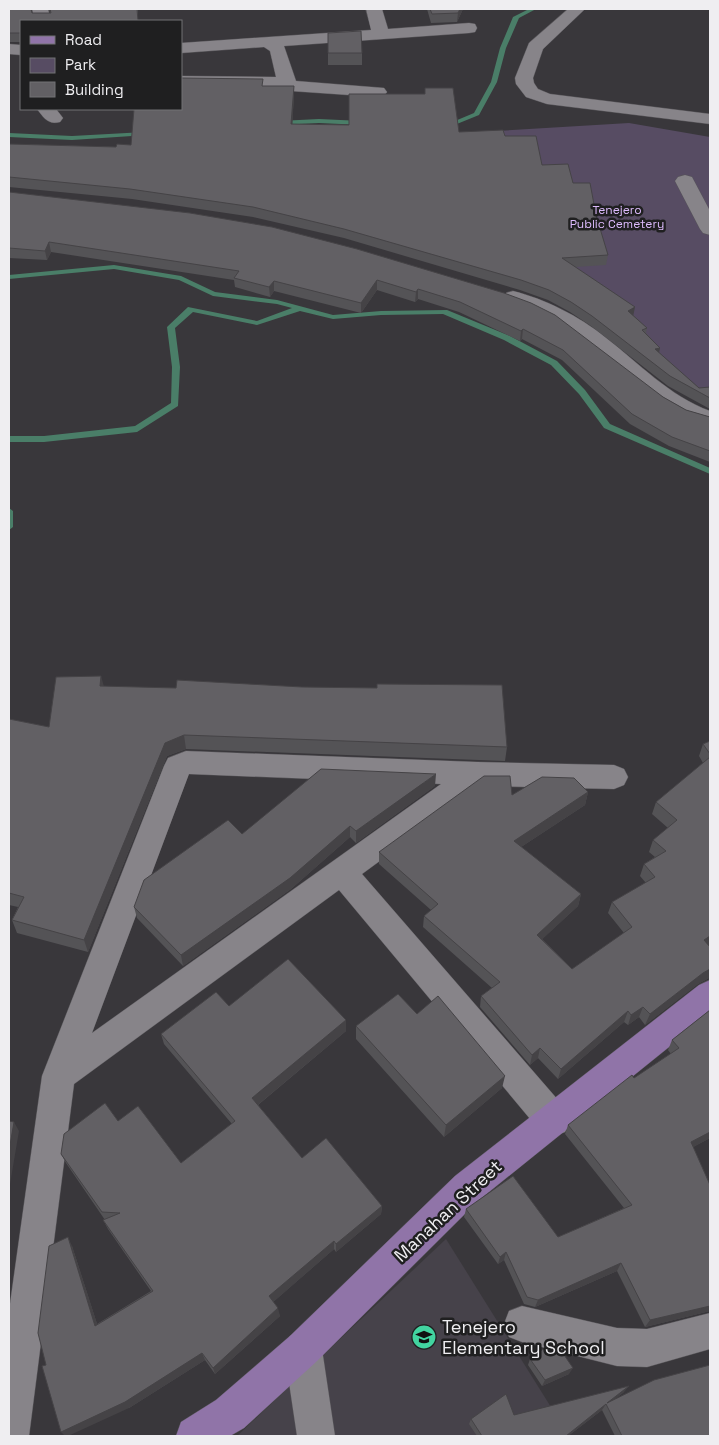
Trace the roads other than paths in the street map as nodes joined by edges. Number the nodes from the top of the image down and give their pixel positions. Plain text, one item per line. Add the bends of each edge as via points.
1 (374, 9) edge
2 (577, 9) edge
3 (469, 28) dead end
4 (381, 34) junction
5 (266, 41) junction
6 (182, 52) edge
7 (182, 81) edge
8 (286, 82) junction
9 (378, 92) edge
10 (710, 120) edge
11 (685, 181) dead end
12 (710, 229) edge
13 (493, 290) edge
14 (710, 419) edge
15 (477, 774) junction
16 (614, 777) dead end
17 (342, 872) junction
18 (710, 995) edge
19 (59, 1076) junction
20 (553, 1120) junction
21 (522, 1324) dead end
22 (710, 1331) edge
23 (303, 1349) junction
24 (10, 1436) edge
25 (195, 1436) edge
26 (316, 1436) edge

1 - 4 street
2 - 10 street via 535,46 524,78 532,93 547,99
3 - 4 street
4 - 5 street
5 - 6 street
5 - 8 street via 278,49
7 - 8 street
8 - 9 street via 291,86
11 - 12 street
13 - 14 street via 556,315 597,341 660,396 692,414
15 - 16 street
15 - 17 street
15 - 19 street via 186,762 178,766
17 - 19 street
17 - 20 street
18 - 20 main road, Manahan Street
19 - 24 street
20 - 23 main road, Manahan Street via 467,1188
21 - 22 street via 627,1348 646,1348
23 - 25 main road, Manahan Street via 230,1414
23 - 26 street

